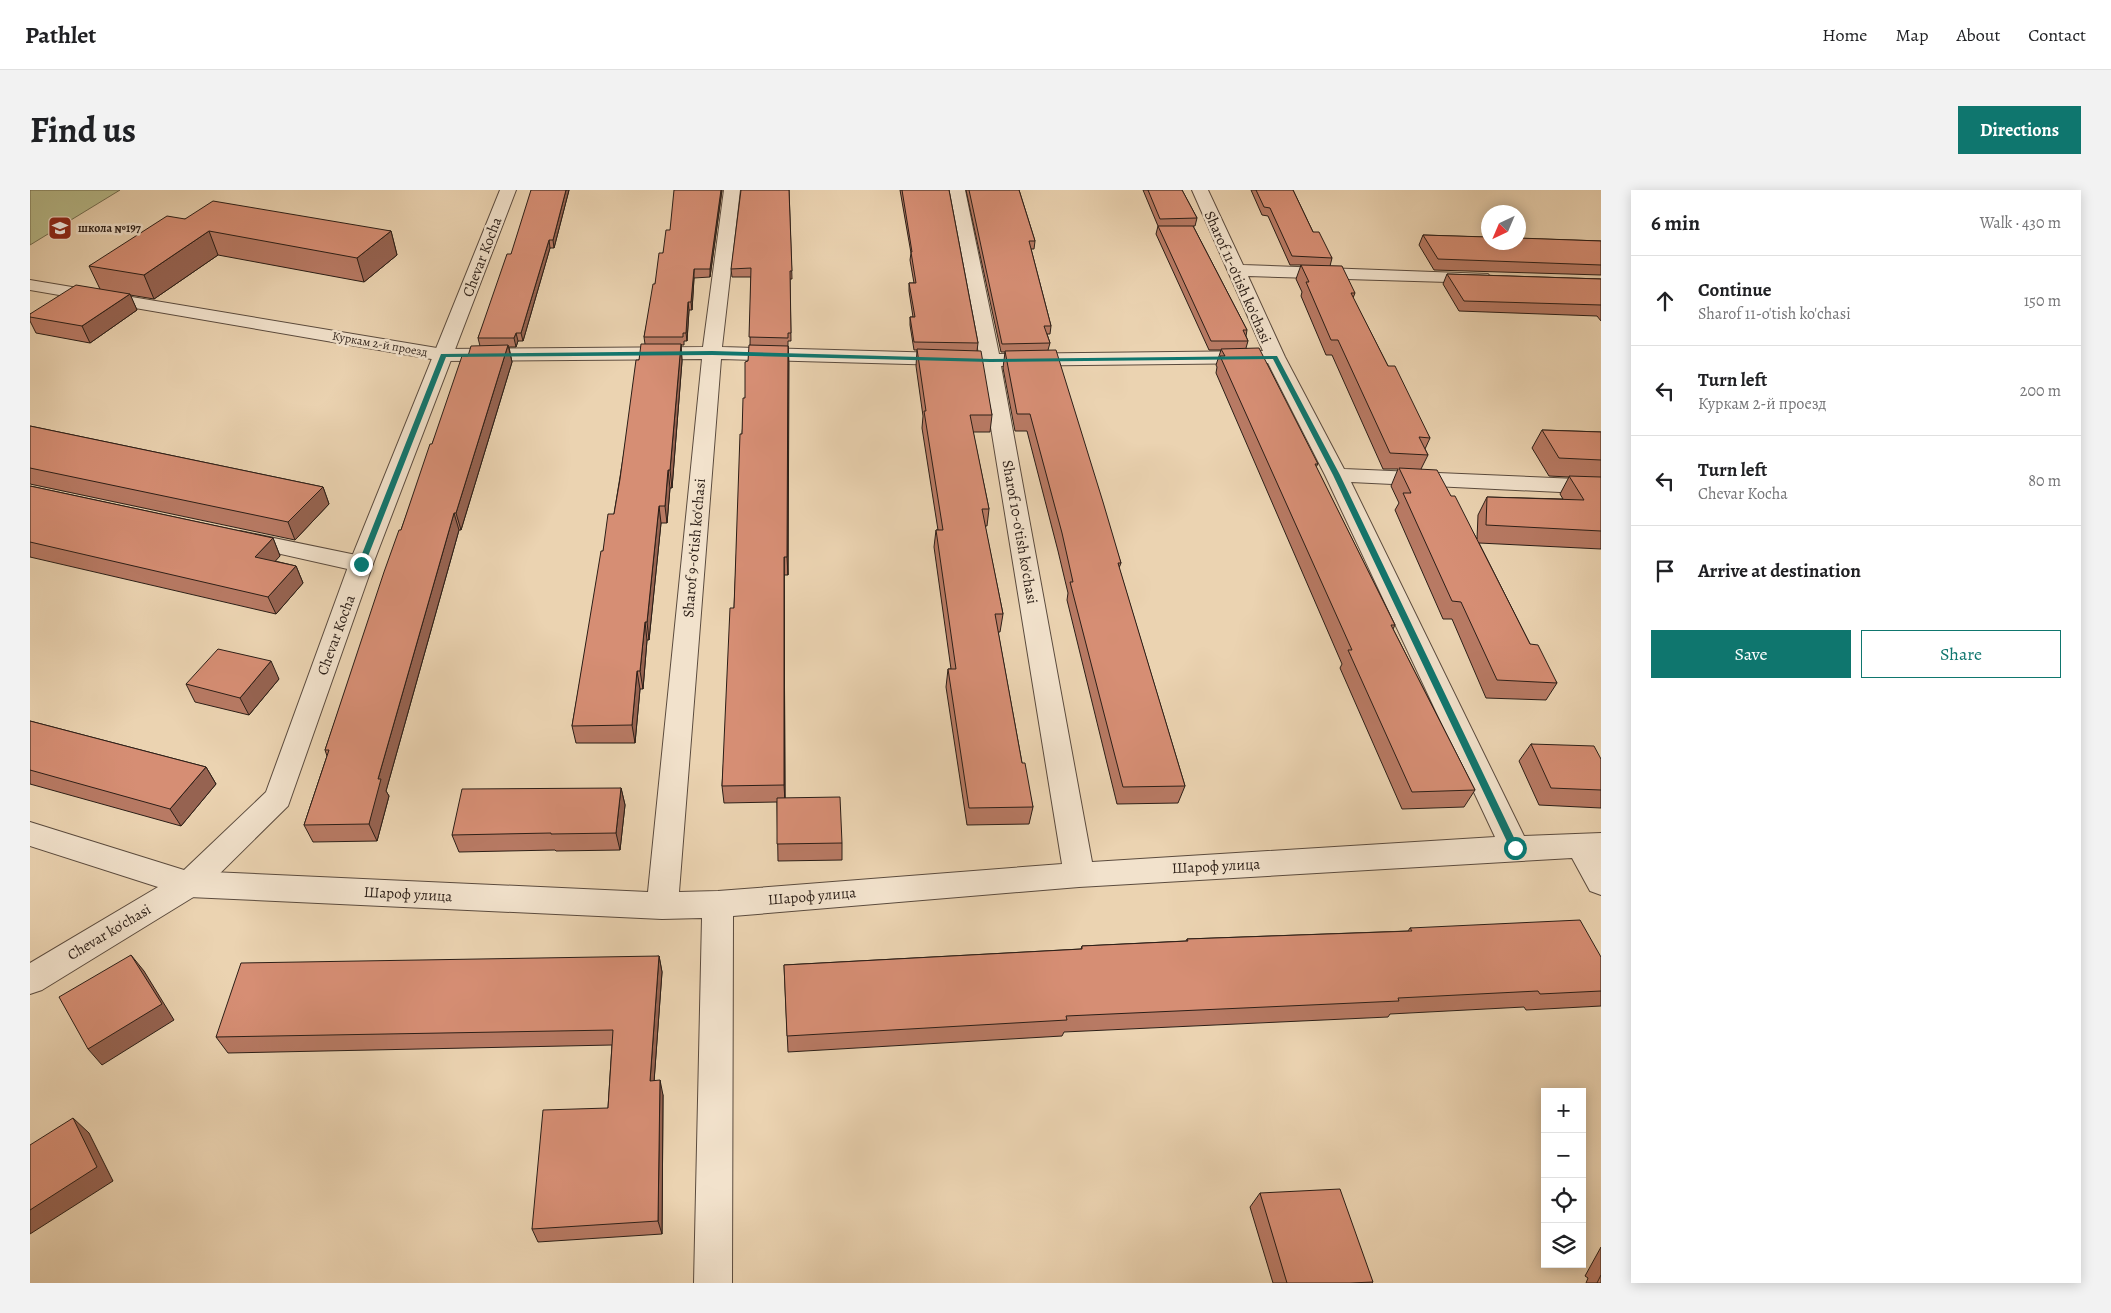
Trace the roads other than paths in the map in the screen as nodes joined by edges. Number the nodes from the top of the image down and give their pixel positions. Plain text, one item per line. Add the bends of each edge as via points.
1 (508, 190) edge
2 (732, 190) edge
3 (957, 190) edge
4 (1200, 190) edge
5 (1235, 270) junction
6 (1502, 279) edge
7 (30, 286) edge
8 (712, 353) junction
9 (443, 355) junction
10 (1275, 358) junction
11 (990, 360) junction
12 (1336, 475) junction
13 (1601, 487) edge
14 (215, 532) edge
15 (361, 564) junction
16 (30, 834) edge
17 (1590, 845) edge
18 (1515, 848) junction
19 (1079, 874) junction
20 (1601, 882) edge
21 (189, 884) junction
22 (718, 904) junction
23 (662, 906) junction
24 (30, 980) edge
25 (712, 1283) edge

1 - 9 street, Chevar Kocha
2 - 8 street, Sharof 9-o'tish ko'chasi
3 - 11 street, Sharof 10-o'tish ko'chasi
4 - 5 street, Sharof 11-o'tish ko'chasi
5 - 6 street
5 - 10 street, Sharof 11-o'tish ko'chasi
7 - 9 street, Куркам 2-й проезд
8 - 9 street, Куркам 2-й проезд
8 - 11 street, Куркам 2-й проезд
8 - 23 street, Sharof 9-o'tish ko'chasi
9 - 15 street, Chevar Kocha
10 - 11 street, Куркам 2-й проезд
10 - 12 street, Sharof 11-o'tish ko'chasi
11 - 19 street, Sharof 10-o'tish ko'chasi
12 - 13 street
12 - 18 street, Sharof 11-o'tish ko'chasi
14 - 15 street
15 - 21 street, Chevar Kocha via 278,798
16 - 21 street, Шароф улица
17 - 18 street, Шароф улица
17 - 20 street
18 - 19 street, Шароф улица
19 - 22 street, Шароф улица
21 - 23 street, Шароф улица
21 - 24 street, Chevar ko'chasi
22 - 23 street, Шароф улица
22 - 25 street

